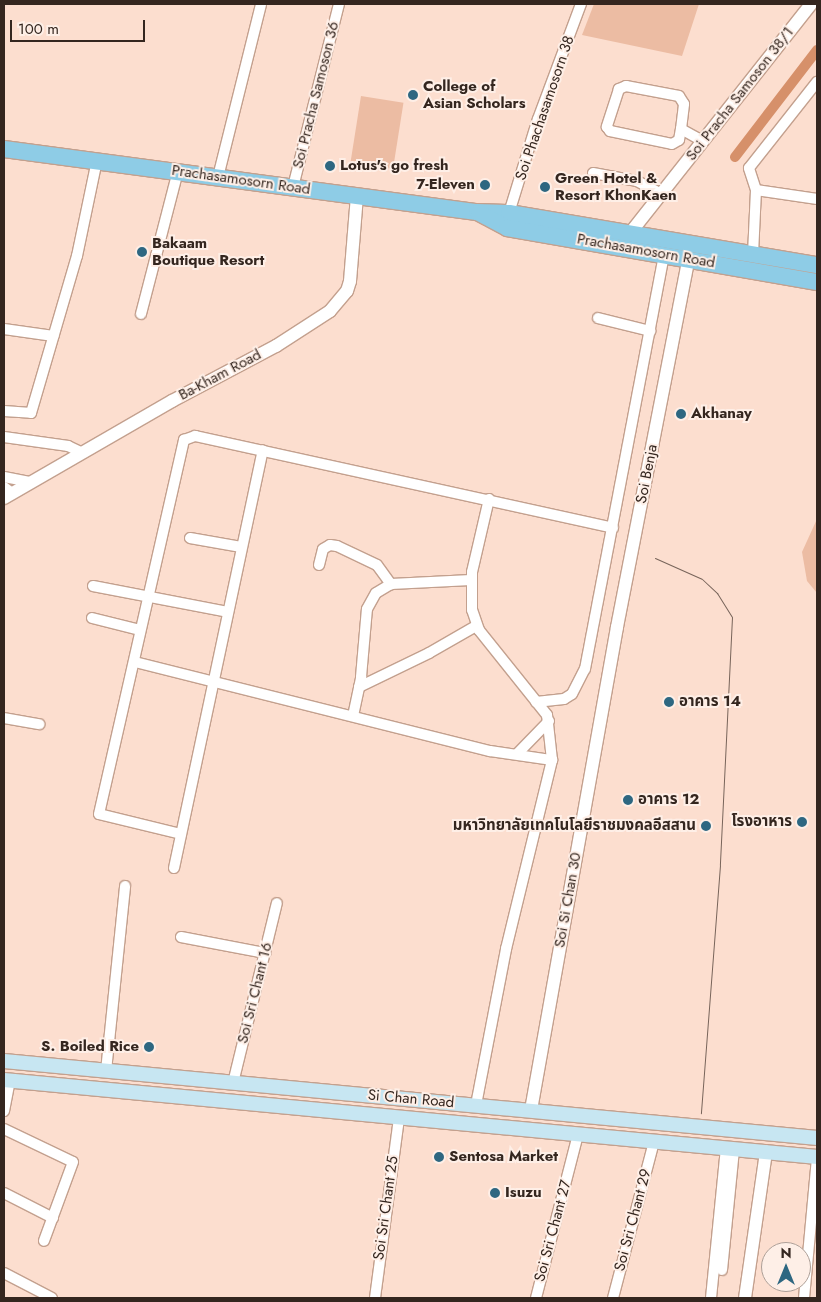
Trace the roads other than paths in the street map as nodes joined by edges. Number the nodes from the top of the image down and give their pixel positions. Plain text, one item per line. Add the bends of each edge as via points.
1 (261, 4) edge
2 (339, 4) edge
3 (581, 4) edge
4 (811, 4) edge
5 (817, 82) edge
6 (681, 129) junction
7 (703, 141) junction
8 (4, 149) edge
9 (97, 160) junction
10 (178, 171) junction
11 (593, 173) dead end
12 (218, 177) junction
13 (293, 187) junction
14 (756, 190) junction
15 (661, 194) junction
16 (357, 196) junction
17 (817, 199) edge
18 (477, 212) junction
19 (509, 212) junction
20 (632, 232) junction
21 (664, 254) junction
22 (753, 254) junction
23 (689, 258) junction
24 (817, 265) edge
25 (817, 282) edge
26 (141, 314) dead end
27 (598, 318) dead end
28 (4, 329) edge
29 (650, 331) junction
30 (54, 336) junction
31 (4, 411) edge
32 (4, 437) edge
33 (262, 450) junction
34 (81, 452) junction
35 (4, 477) edge
36 (30, 482) junction
37 (7, 493) edge
38 (489, 499) junction
39 (613, 528) junction
40 (190, 538) dead end
41 (241, 547) junction
42 (319, 566) dead end
43 (471, 580) junction
44 (391, 584) junction
45 (93, 586) dead end
46 (148, 597) junction
47 (228, 612) junction
48 (92, 618) dead end
49 (476, 626) junction
50 (140, 630) junction
51 (135, 662) junction
52 (213, 682) junction
53 (359, 686) junction
54 (606, 690) joint
55 (536, 702) junction
56 (353, 716) junction
57 (4, 718) edge
58 (549, 720) junction
59 (39, 724) dead end
60 (517, 754) junction
61 (552, 760) junction
62 (181, 834) junction
63 (174, 868) dead end
64 (125, 886) dead end
65 (277, 903) dead end
66 (181, 937) dead end
67 (264, 953) junction
68 (4, 1060) edge
69 (106, 1071) junction
70 (7, 1080) edge
71 (233, 1083) junction
72 (476, 1105) junction
73 (531, 1110) junction
74 (4, 1111) edge
75 (399, 1119) junction
76 (473, 1124) junction
77 (4, 1129) edge
78 (578, 1135) junction
79 (817, 1138) edge
80 (654, 1142) junction
81 (730, 1149) junction
82 (766, 1152) junction
83 (817, 1157) edge
84 (4, 1193) edge
85 (53, 1218) junction
86 (44, 1241) dead end
87 (4, 1273) edge
88 (52, 1298) edge
89 (374, 1298) edge
90 (536, 1298) edge
91 (613, 1298) edge
92 (711, 1298) edge
93 (718, 1298) edge
94 (745, 1298) edge
95 (804, 1298) edge

1 - 12 street
2 - 13 street, Soi Pracha Samoson 36
3 - 19 street, Soi Phachasamosorn 38 via 538,119
4 - 7 street, Soi Pracha Samoson 38/1
5 - 14 street via 749,168
6 - 6 street via 679,140 672,144 610,131 608,127 619,89 626,86 679,96 684,104
6 - 7 street
7 - 15 street, Soi Pracha Samoson 38/1
8 - 9 main road, Prachasamosorn Road
9 - 10 main road, Prachasamosorn Road
9 - 30 street via 77,256
10 - 12 main road, Prachasamosorn Road
10 - 26 street
11 - 15 street via 637,181
12 - 13 main road, Prachasamosorn Road
13 - 16 main road, Prachasamosorn Road
14 - 17 street
14 - 22 street
15 - 20 street, Soi Pracha Samoson 38/1
16 - 18 main road, Prachasamosorn Road
16 - 34 street, Ba-Kham Road via 350,282 347,291 330,311 276,346
18 - 19 main road, Prachasamosorn Road
18 - 21 main road, Prachasamosorn Road via 506,228
19 - 20 main road, Prachasamosorn Road
20 - 22 main road, Prachasamosorn Road
21 - 23 main road, Prachasamosorn Road
21 - 29 street
22 - 24 main road, Prachasamosorn Road
23 - 25 main road, Prachasamosorn Road
23 - 54 street, Soi Benja
27 - 29 street
28 - 30 street
29 - 39 street
30 - 31 street via 32,413
32 - 34 street via 68,446
33 - 38 street
33 - 41 street
33 - 46 street via 195,436 184,440
34 - 36 street, Ba-Kham Road
35 - 36 street
36 - 37 street, Ba-Kham Road
38 - 39 street
38 - 43 street
39 - 55 street via 585,669 572,694 564,699
40 - 41 street
41 - 47 street
42 - 44 street via 323,549 337,546 377,565
43 - 44 street
43 - 49 street
44 - 53 street via 376,593 367,609
45 - 46 street
46 - 47 street
46 - 50 street
47 - 52 street
48 - 50 street
49 - 53 street via 429,653
49 - 55 street
50 - 51 street
51 - 52 street
51 - 62 street via 99,814
52 - 56 street
52 - 62 street
53 - 56 street
54 - 73 street, Soi Si Chan 30
55 - 58 street
56 - 60 street via 490,751
57 - 59 street
58 - 60 street
58 - 61 street
60 - 61 street
61 - 72 street via 506,949
62 - 63 street
64 - 69 street
65 - 67 street, Soi Sri Chant 16
66 - 67 street
67 - 71 street, Soi Sri Chant 16
68 - 69 main road, Si Chan Road
69 - 71 main road, Si Chan Road
70 - 74 street
70 - 75 main road, Si Chan Road
71 - 72 main road, Si Chan Road
72 - 73 main road, Si Chan Road
72 - 76 main road
73 - 79 main road, Si Chan Road
75 - 76 main road, Si Chan Road
75 - 89 street, Soi Sri Chant 25
76 - 78 main road, Si Chan Road
77 - 85 street via 73,1162
78 - 80 main road, Si Chan Road
78 - 90 street, Soi Sri Chant 27
80 - 81 main road, Si Chan Road
80 - 91 street, Soi Sri Chant 29
81 - 82 main road, Si Chan Road
81 - 92 street
81 - 93 street
82 - 83 main road, Si Chan Road
82 - 94 street
83 - 95 street
84 - 85 street
85 - 86 street
87 - 88 street

